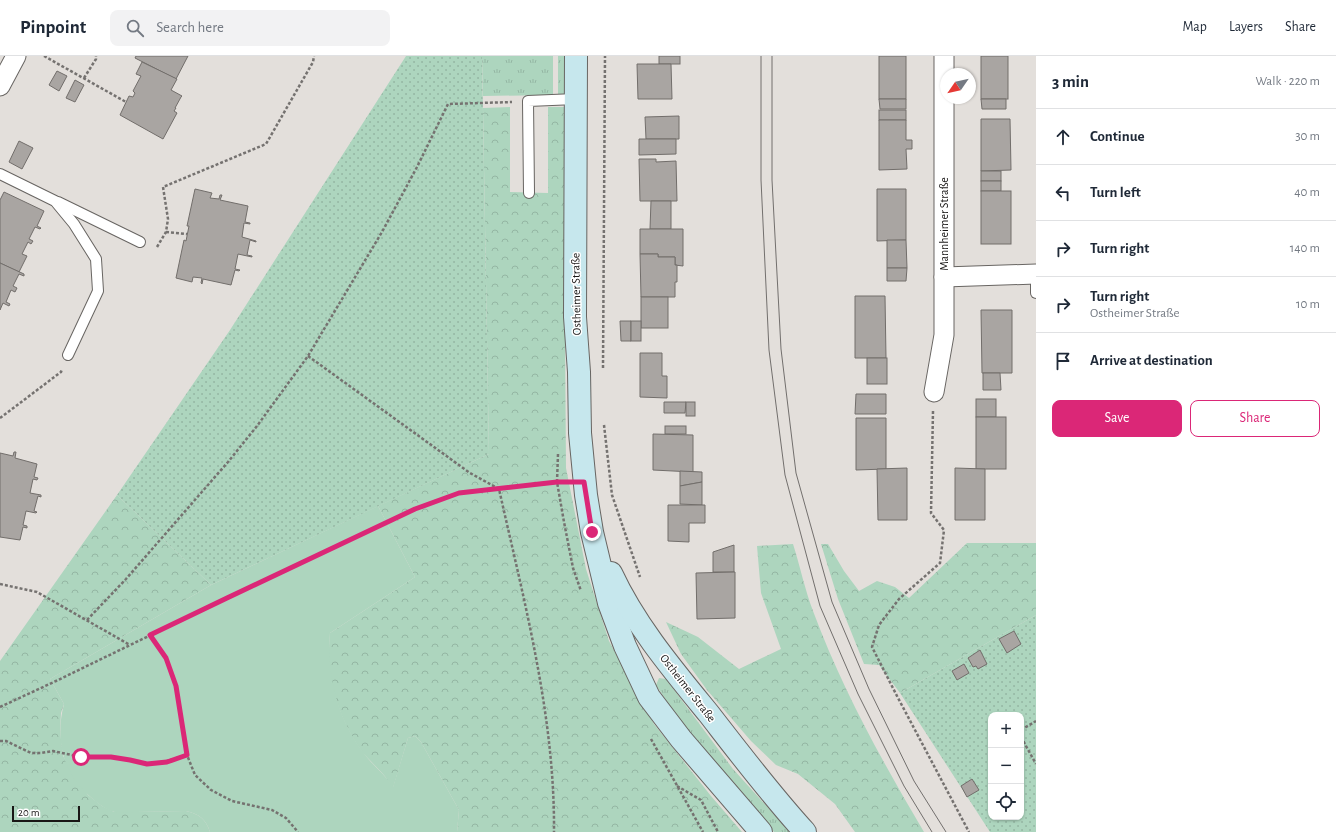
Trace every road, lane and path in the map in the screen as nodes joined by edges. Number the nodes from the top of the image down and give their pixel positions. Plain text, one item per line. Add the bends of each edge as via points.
1 (16, 56) edge
2 (44, 56) edge
3 (96, 56) edge
4 (314, 56) edge
5 (576, 56) edge
6 (605, 56) edge
7 (944, 56) edge
8 (84, 78) junction
9 (0, 86) edge
10 (576, 99) junction
11 (528, 101) junction
12 (126, 102) dead end
13 (0, 174) edge
14 (529, 193) dead end
15 (54, 201) junction
16 (166, 232) junction
17 (187, 234) dead end
18 (140, 242) dead end
19 (155, 250) dead end
20 (1036, 274) edge
21 (944, 278) junction
22 (1036, 292) edge
23 (68, 355) joint
24 (308, 356) junction
25 (603, 372) dead end
26 (934, 392) joint
27 (0, 418) edge
28 (604, 419) dead end
29 (610, 479) dead end
30 (584, 482) junction
31 (499, 489) junction
32 (592, 532) junction
33 (0, 584) edge
34 (87, 620) junction
35 (150, 635) junction
36 (130, 645) junction
37 (674, 670) junction
38 (646, 690) junction
39 (0, 707) edge
40 (1036, 721) edge
41 (1024, 728) edge
42 (0, 741) edge
43 (1024, 742) edge
44 (187, 755) junction
45 (1036, 764) edge
46 (298, 832) edge
47 (554, 832) edge
48 (703, 832) edge
49 (718, 832) edge
50 (761, 832) edge
51 (805, 832) edge
52 (969, 832) edge

1 - 9 street
2 - 8 path
3 - 8 path
4 - 16 path via 266,144 163,187 168,219
5 - 10 main road, Ostheimer Straße
6 - 25 path
7 - 21 street, Mannheimer Straße
8 - 12 path
10 - 11 lane
10 - 30 main road, Ostheimer Straße via 575,317
11 - 14 lane
11 - 24 path via 448,104 382,232
13 - 15 lane
15 - 18 lane
15 - 23 lane via 74,224 96,259 98,291
16 - 17 path
16 - 19 path
20 - 21 street
20 - 22 lane
21 - 26 street, Mannheimer Straße via 944,335
23 - 27 path via 61,372
24 - 31 path via 470,472
24 - 34 path via 228,462
26 - 52 path via 931,513 944,530 940,563 899,599 879,625 872,647
28 - 29 path
30 - 31 path via 557,482
30 - 32 main road, Ostheimer Straße
31 - 35 path via 459,493 415,509
31 - 47 path via 536,657 555,798
32 - 37 main road, Ostheimer Straße via 618,588 649,639
32 - 38 main road, Ostheimer Straße via 609,603 625,646
33 - 34 path via 37,592
34 - 36 path
35 - 36 path
35 - 44 path via 166,658 176,686
36 - 39 path
37 - 38 main road via 665,670 656,675
37 - 51 main road, Ostheimer Straße
38 - 50 main road, Ostheimer Straße via 649,698 681,739
40 - 41 path
42 - 44 path via 6,741 32,753 53,751 81,757 111,757 147,764 167,762
43 - 45 path
44 - 46 path via 195,774 211,790 232,801 272,810 286,818
48 - 49 path via 676,785 701,800

